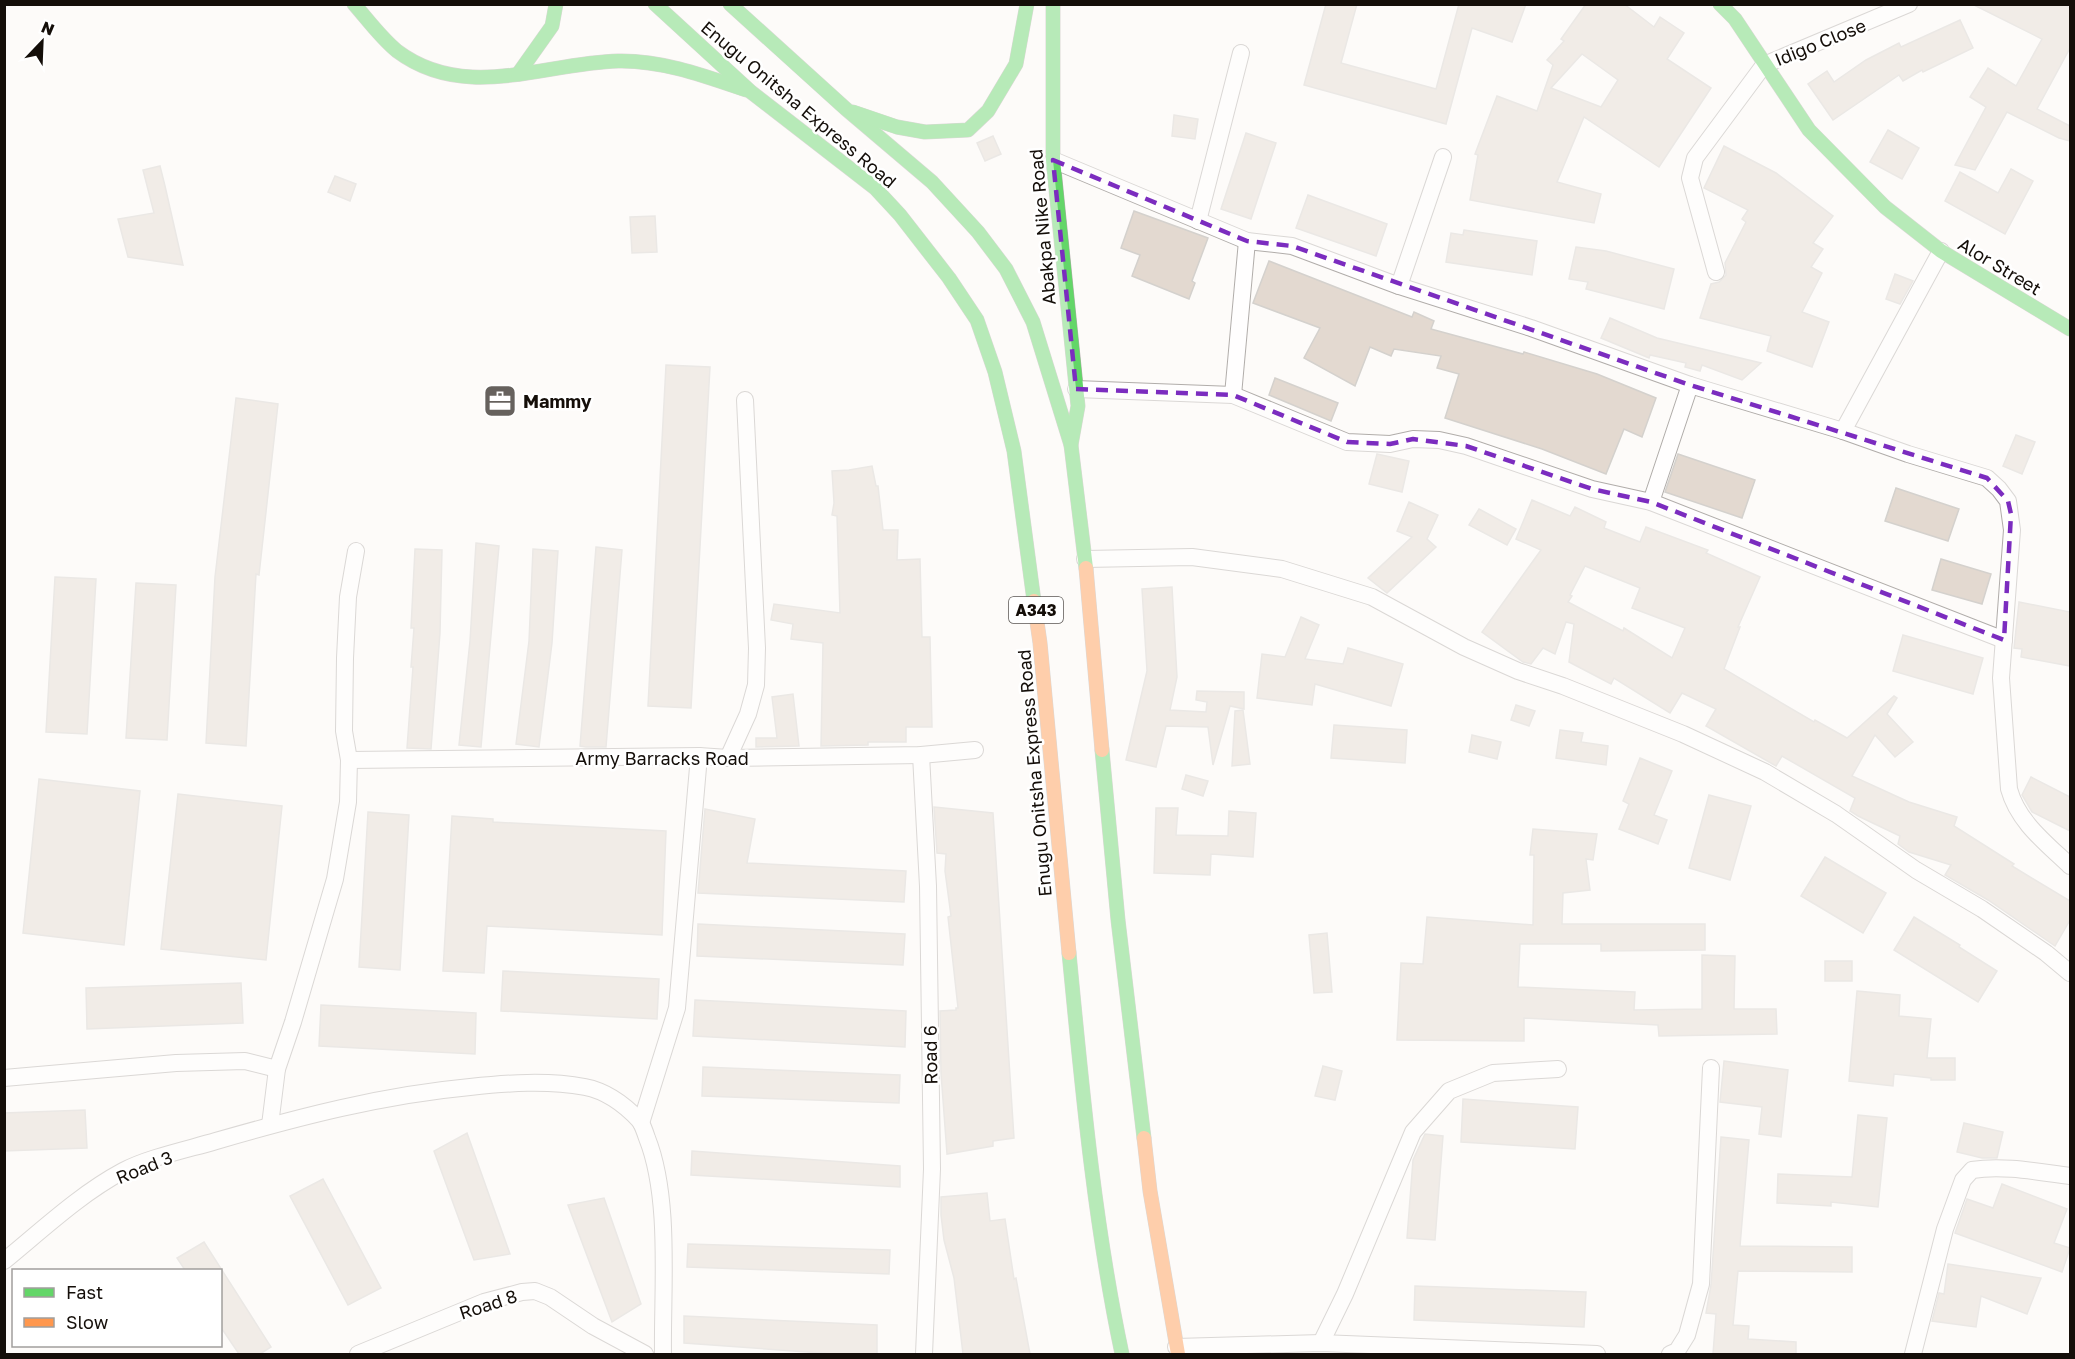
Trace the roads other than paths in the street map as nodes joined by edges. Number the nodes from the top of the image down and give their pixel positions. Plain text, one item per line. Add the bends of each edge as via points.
1 (354, 4) edge
2 (556, 4) edge
3 (655, 4) edge
4 (730, 4) edge
5 (1027, 4) edge
6 (1053, 4) edge
7 (1720, 4) edge
8 (1910, 4) edge
9 (1241, 53) dead end
10 (1764, 65) junction
11 (518, 74) junction
12 (751, 92) junction
13 (846, 110) junction
14 (1443, 156) dead end
15 (1053, 160) junction
16 (1198, 221) junction
17 (1247, 241) junction
18 (1941, 251) junction
19 (1716, 272) dead end
20 (1399, 286) junction
21 (2070, 329) edge
22 (1690, 385) junction
23 (1076, 389) junction
24 (1233, 395) junction
25 (745, 400) dead end
26 (1843, 431) junction
27 (1071, 445) junction
28 (1651, 502) junction
29 (356, 551) dead end
30 (1085, 559) junction
31 (2004, 640) junction
32 (975, 750) dead end
33 (921, 755) junction
34 (699, 756) junction
35 (728, 759) junction
36 (348, 760) junction
37 (2070, 866) edge
38 (2070, 972) edge
39 (1711, 1068) dead end
40 (277, 1069) junction
41 (1558, 1069) dead end
42 (4, 1078) edge
43 (641, 1123) junction
44 (270, 1125) junction
45 (2070, 1176) edge
46 (4, 1261) edge
47 (1321, 1343) junction
48 (1177, 1351) edge
49 (358, 1354) edge
50 (645, 1354) edge
51 (663, 1354) edge
52 (924, 1354) edge
53 (1122, 1354) edge
54 (1597, 1354) edge
55 (1670, 1354) edge
56 (1913, 1354) edge

1 - 11 main road via 397,51 423,68 452,76 491,79
2 - 11 main road via 552,26
3 - 12 main road, Enugu Onitsha Express Road / A343
4 - 13 main road, Enugu Onitsha Express Road / A343
5 - 13 main road via 1016,64 988,111 968,130 925,132
6 - 15 main road, Abakpa Nike Road
7 - 10 main road, Alor Street via 1735,19
8 - 10 street, Idigo Close
9 - 16 street
10 - 18 main road, Alor Street via 1809,130 1885,207
10 - 19 street via 1695,158 1690,178
11 - 12 main road via 616,61 645,62
12 - 53 main road, Enugu Onitsha Express Road / A343 via 875,188 900,215 977,320 995,372 1014,451 1040,643 1080,1071 1101,1239
13 - 27 main road, Enugu Onitsha Express Road / A343 via 932,182 1006,269 1033,322
14 - 20 street
15 - 16 street
15 - 23 main road, Abakpa Nike Road
16 - 17 street
17 - 20 street via 1292,246
17 - 24 street
18 - 21 main road, Alor Street
18 - 26 street
20 - 22 street
22 - 26 street
22 - 28 street
23 - 24 street
23 - 27 main road, Abakpa Nike Road via 1078,406
24 - 28 street via 1347,442 1439,440 1592,489
25 - 35 street via 756,685
26 - 31 street via 1987,478 1999,489 2008,501 2012,530
27 - 30 main road, Enugu Onitsha Express Road / A343
28 - 31 street
29 - 36 street via 348,597 345,658 344,731
30 - 38 street via 1192,557 1282,569 1372,597 1464,647 1683,734 1765,772 1982,909
30 - 48 main road, Enugu Onitsha Express Road / A343 via 1120,931 1150,1191
31 - 37 street via 2001,678 2013,804
32 - 33 street, Army Barracks Road
33 - 35 street, Army Barracks Road
33 - 52 street, Road 6 via 928,886 932,1169
34 - 35 street, Army Barracks Road
34 - 36 street, Army Barracks Road
34 - 43 street via 677,1008
36 - 40 street via 348,802 335,879
39 - 55 street via 1701,1284 1687,1335 1677,1351
40 - 42 street via 245,1061 176,1063
40 - 44 street
41 - 47 street via 1493,1073 1449,1091 1413,1132
43 - 44 street via 617,1101 588,1088 546,1082 436,1090
43 - 51 street via 654,1156 660,1194
44 - 46 street, Road 3 via 124,1171
45 - 56 street via 1987,1168 1972,1170 1967,1175 1945,1229
47 - 48 street
47 - 54 street
49 - 50 street, Road 8 via 484,1302 535,1291

